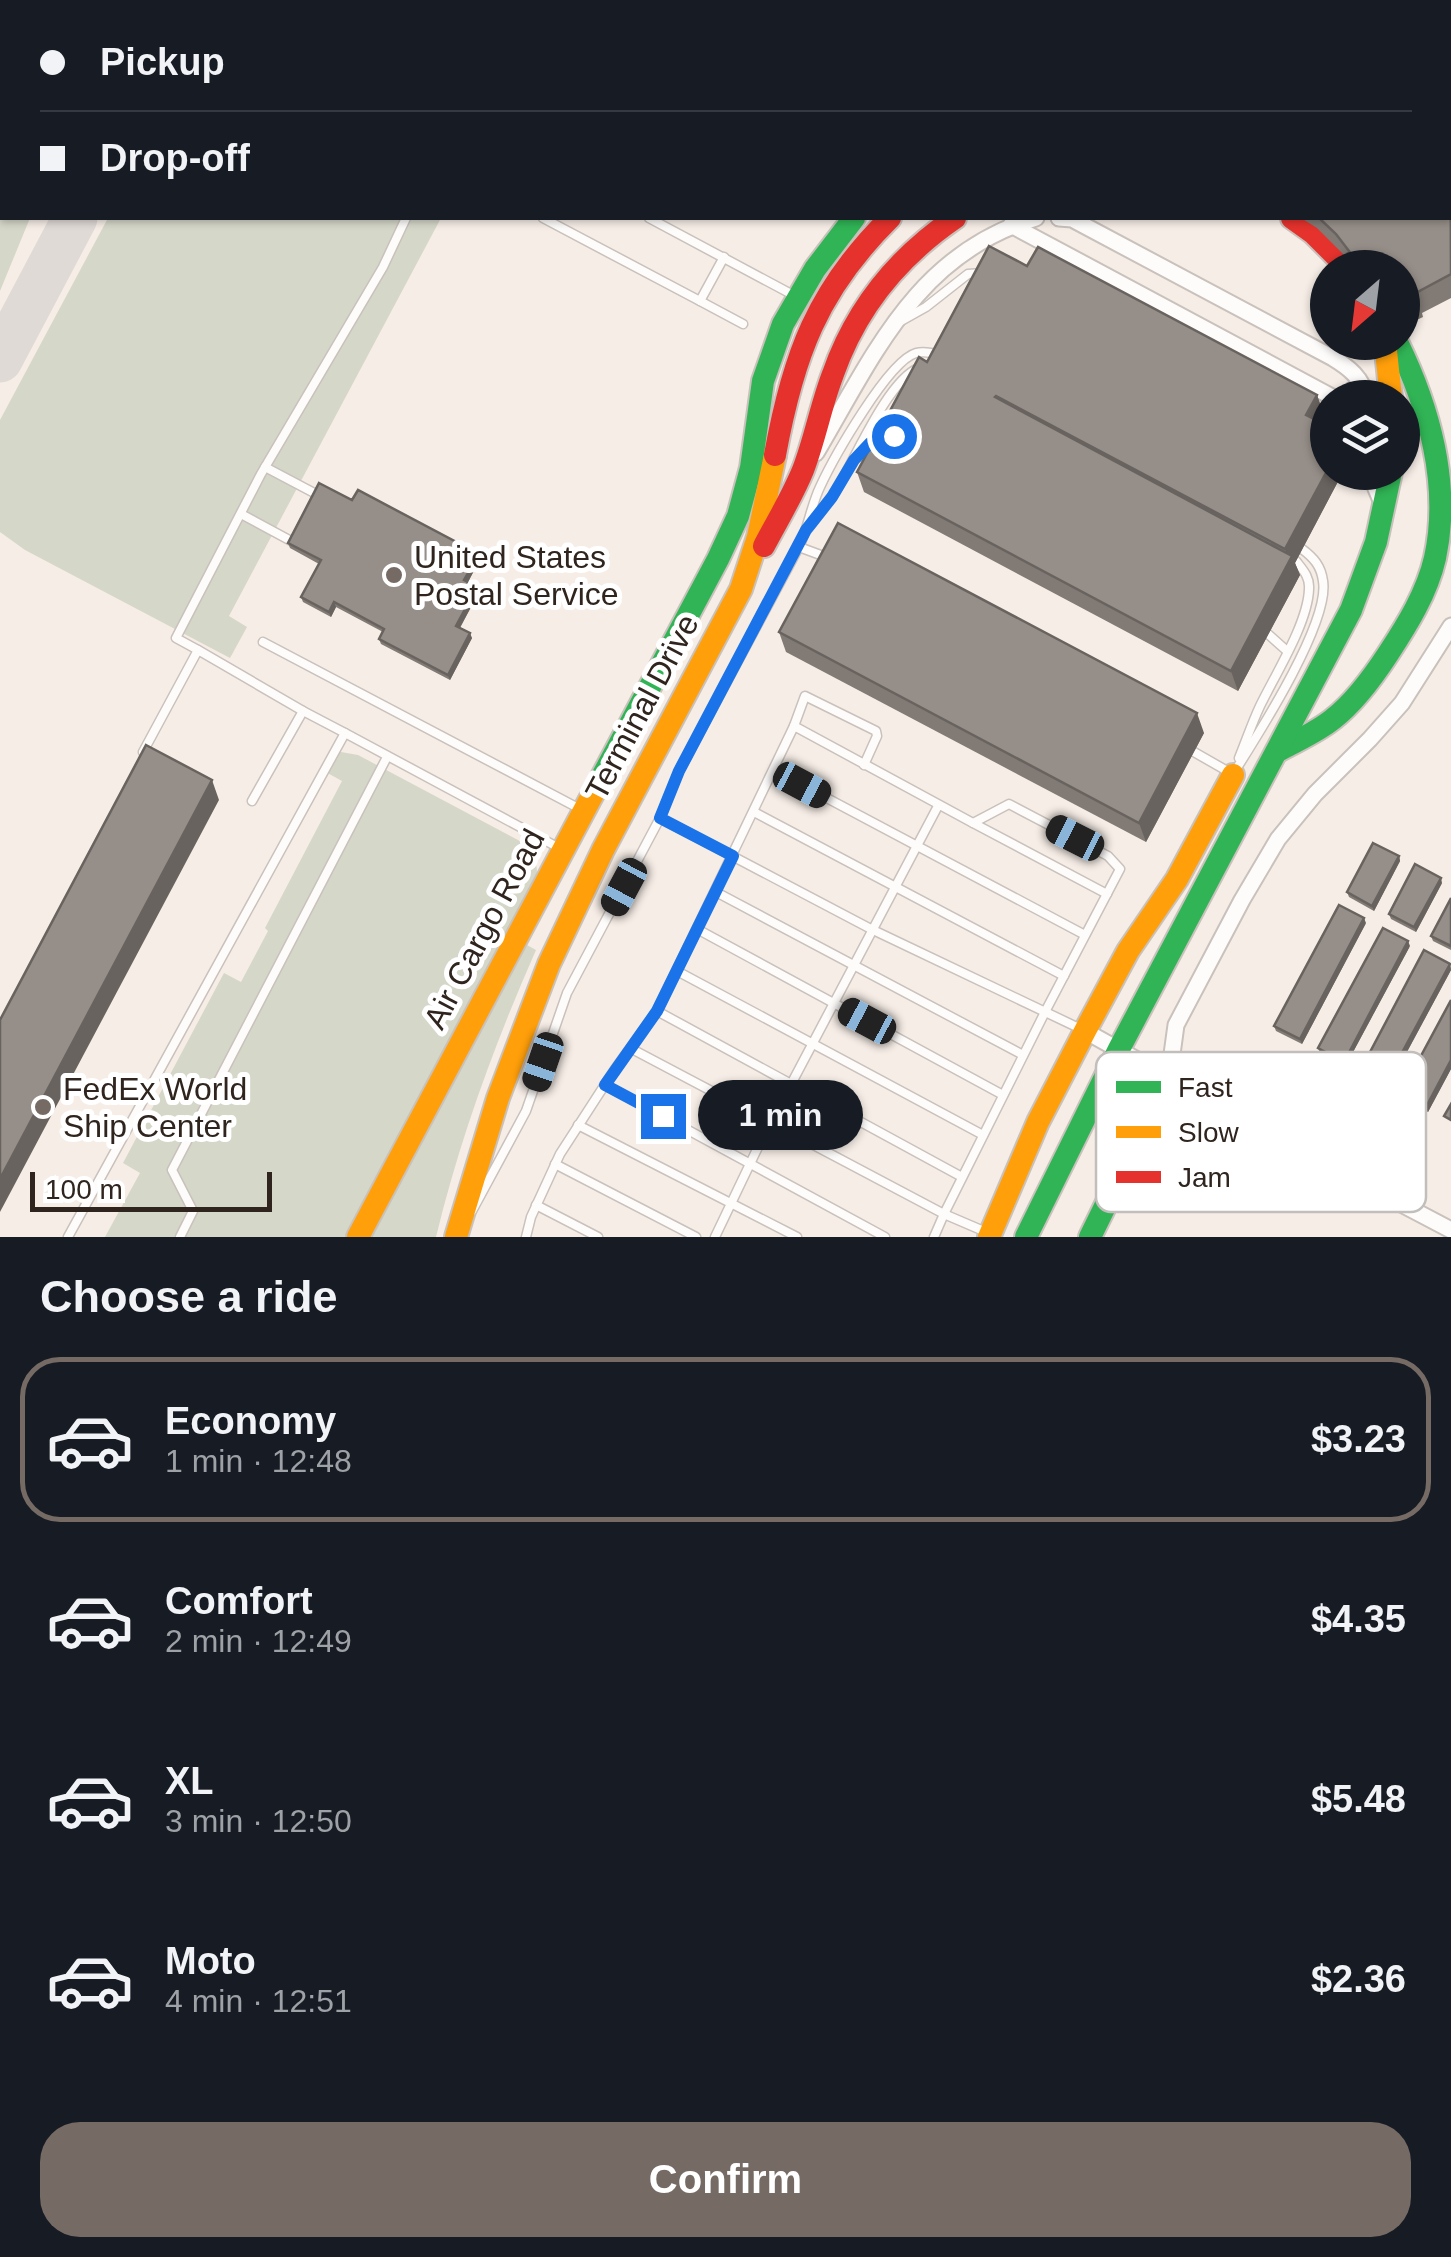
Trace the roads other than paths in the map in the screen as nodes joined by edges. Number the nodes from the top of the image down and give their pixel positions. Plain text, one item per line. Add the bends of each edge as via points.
1 (405, 220) edge
2 (547, 220) edge
3 (653, 220) edge
4 (852, 220) edge
5 (888, 220) edge
6 (953, 220) edge
7 (1029, 220) edge
8 (1074, 220) edge
9 (1290, 220) edge
10 (1291, 220) edge
11 (1010, 225) junction
12 (1321, 250) edge
13 (1330, 250) edge
14 (724, 257) junction
15 (992, 273) edge
16 (796, 297) junction
17 (700, 301) junction
18 (743, 324) dead end
19 (891, 328) junction
20 (947, 358) edge
21 (1406, 360) edge
22 (930, 367) edge
23 (1359, 380) edge
24 (1310, 385) edge
25 (894, 436) edge
26 (854, 460) junction
27 (266, 467) junction
28 (798, 482) junction
29 (1376, 490) edge
30 (1388, 490) edge
31 (318, 495) edge
32 (1385, 511) junction
33 (240, 514) junction
34 (806, 530) junction
35 (293, 542) edge
36 (798, 547) junction
37 (1302, 549) dead end
38 (835, 560) edge
39 (1296, 561) edge
40 (741, 588) junction
41 (1451, 626) edge
42 (1268, 634) dead end
43 (264, 642) dead end
44 (198, 650) junction
45 (1287, 652) junction
46 (302, 711) junction
47 (794, 726) junction
48 (345, 733) junction
49 (1194, 752) dead end
50 (1278, 752) junction
51 (387, 757) junction
52 (864, 765) junction
53 (135, 768) edge
54 (774, 770) junction
55 (1233, 774) junction
56 (252, 800) dead end
57 (938, 806) junction
58 (584, 811) junction
59 (754, 812) junction
60 (660, 818) junction
61 (973, 824) junction
62 (1198, 839) junction
63 (916, 846) junction
64 (563, 850) junction
65 (1224, 852) junction
66 (733, 856) junction
67 (894, 887) junction
68 (716, 892) junction
69 (1107, 894) junction
70 (697, 929) junction
71 (871, 929) junction
72 (1085, 935) junction
73 (853, 964) junction
74 (677, 971) junction
75 (1064, 976) junction
76 (833, 1003) junction
77 (657, 1011) junction
78 (1045, 1012) junction
79 (1085, 1031) junction
80 (812, 1043) junction
81 (630, 1048) junction
82 (1119, 1050) junction
83 (1123, 1052) edge
84 (1172, 1052) edge
85 (1023, 1054) junction
86 (790, 1084) junction
87 (605, 1085) junction
88 (1096, 1094) edge
89 (1003, 1095) junction
90 (771, 1122) junction
91 (578, 1125) junction
92 (983, 1135) junction
93 (555, 1164) junction
94 (749, 1164) junction
95 (962, 1177) junction
96 (731, 1202) junction
97 (536, 1204) junction
98 (1102, 1212) edge
99 (1417, 1212) edge
100 (944, 1214) junction
101 (1451, 1230) edge
102 (989, 1235) edge
103 (68, 1237) edge
104 (180, 1237) edge
105 (358, 1237) edge
106 (457, 1237) edge
107 (526, 1237) edge
108 (598, 1237) edge
109 (696, 1237) edge
110 (715, 1237) edge
111 (797, 1237) edge
112 (886, 1237) edge
113 (934, 1237) edge
114 (1026, 1237) edge
115 (1090, 1237) edge

1 - 27 lane
2 - 17 lane
3 - 14 lane
4 - 16 main road, Air Cargo Road
5 - 40 main road, Terminal Drive via 856,253 802,348
6 - 28 main road via 918,244 856,320
7 - 11 street
8 - 23 street via 1333,358
9 - 12 main road
10 - 13 main road
11 - 19 street via 954,258
11 - 24 street
14 - 16 lane
14 - 17 lane
15 - 19 lane via 968,274
16 - 58 main road, Air Cargo Road via 766,364 744,500 732,530
17 - 18 lane
19 - 28 street
20 - 34 lane via 916,353 890,374 818,490
21 - 50 main road via 1436,461 1435,557 1403,630 1360,688 1337,716
22 - 26 lane via 906,376 864,434
25 - 26 lane via 870,443
26 - 34 lane
27 - 31 lane
27 - 33 lane
28 - 40 main road
29 - 32 street
30 - 32 main road
32 - 50 main road via 1352,610
33 - 35 lane
33 - 44 lane via 176,638
34 - 36 lane
36 - 38 lane
36 - 60 lane
37 - 55 lane via 1319,567 1321,608 1270,716
39 - 45 lane via 1308,576 1309,592
40 - 106 main road, Terminal Drive via 539,985 488,1125
41 - 84 street via 1402,702 1278,838 1176,1025
42 - 45 lane
43 - 58 lane
44 - 46 lane
44 - 53 lane
45 - 55 lane
46 - 48 lane
46 - 56 lane
47 - 52 lane
47 - 52 lane via 805,696 876,730
47 - 54 lane
48 - 51 lane
48 - 103 lane
49 - 55 lane
50 - 65 main road
51 - 64 lane
51 - 104 lane via 172,1170 193,1211
52 - 57 lane
54 - 59 lane
54 - 63 lane
55 - 62 main road
57 - 61 lane
57 - 63 lane
58 - 64 main road, Air Cargo Road
59 - 66 lane
59 - 67 lane
60 - 66 lane
60 - 106 lane via 567,993 526,1111
61 - 69 lane
61 - 69 lane via 1009,804 1108,856 1120,869
62 - 65 main road
62 - 79 main road
63 - 67 lane
63 - 72 lane
64 - 105 main road, Air Cargo Road
65 - 82 main road
66 - 68 lane
66 - 71 lane
67 - 71 lane
67 - 75 lane
68 - 70 lane
68 - 73 lane
69 - 72 lane
70 - 74 lane
70 - 76 lane
71 - 73 lane
71 - 78 lane
72 - 75 lane
73 - 76 lane
73 - 85 lane
74 - 77 lane
74 - 80 lane
75 - 78 lane
76 - 80 lane
76 - 89 lane
77 - 81 lane
77 - 86 lane
78 - 79 lane
78 - 85 lane
79 - 82 street
79 - 102 main road
80 - 86 lane
80 - 92 lane
81 - 87 lane
81 - 90 lane
82 - 83 street
85 - 89 lane
86 - 90 lane
86 - 95 lane
87 - 91 lane
87 - 94 lane
88 - 114 main road
89 - 92 lane
90 - 94 lane
90 - 100 lane
91 - 93 lane
91 - 96 lane
92 - 95 lane
93 - 97 lane
93 - 109 lane
94 - 96 lane
94 - 112 lane
95 - 100 lane
96 - 110 lane
96 - 111 lane
97 - 107 lane
97 - 108 lane
98 - 115 main road
99 - 101 street
100 - 102 lane
100 - 113 lane

